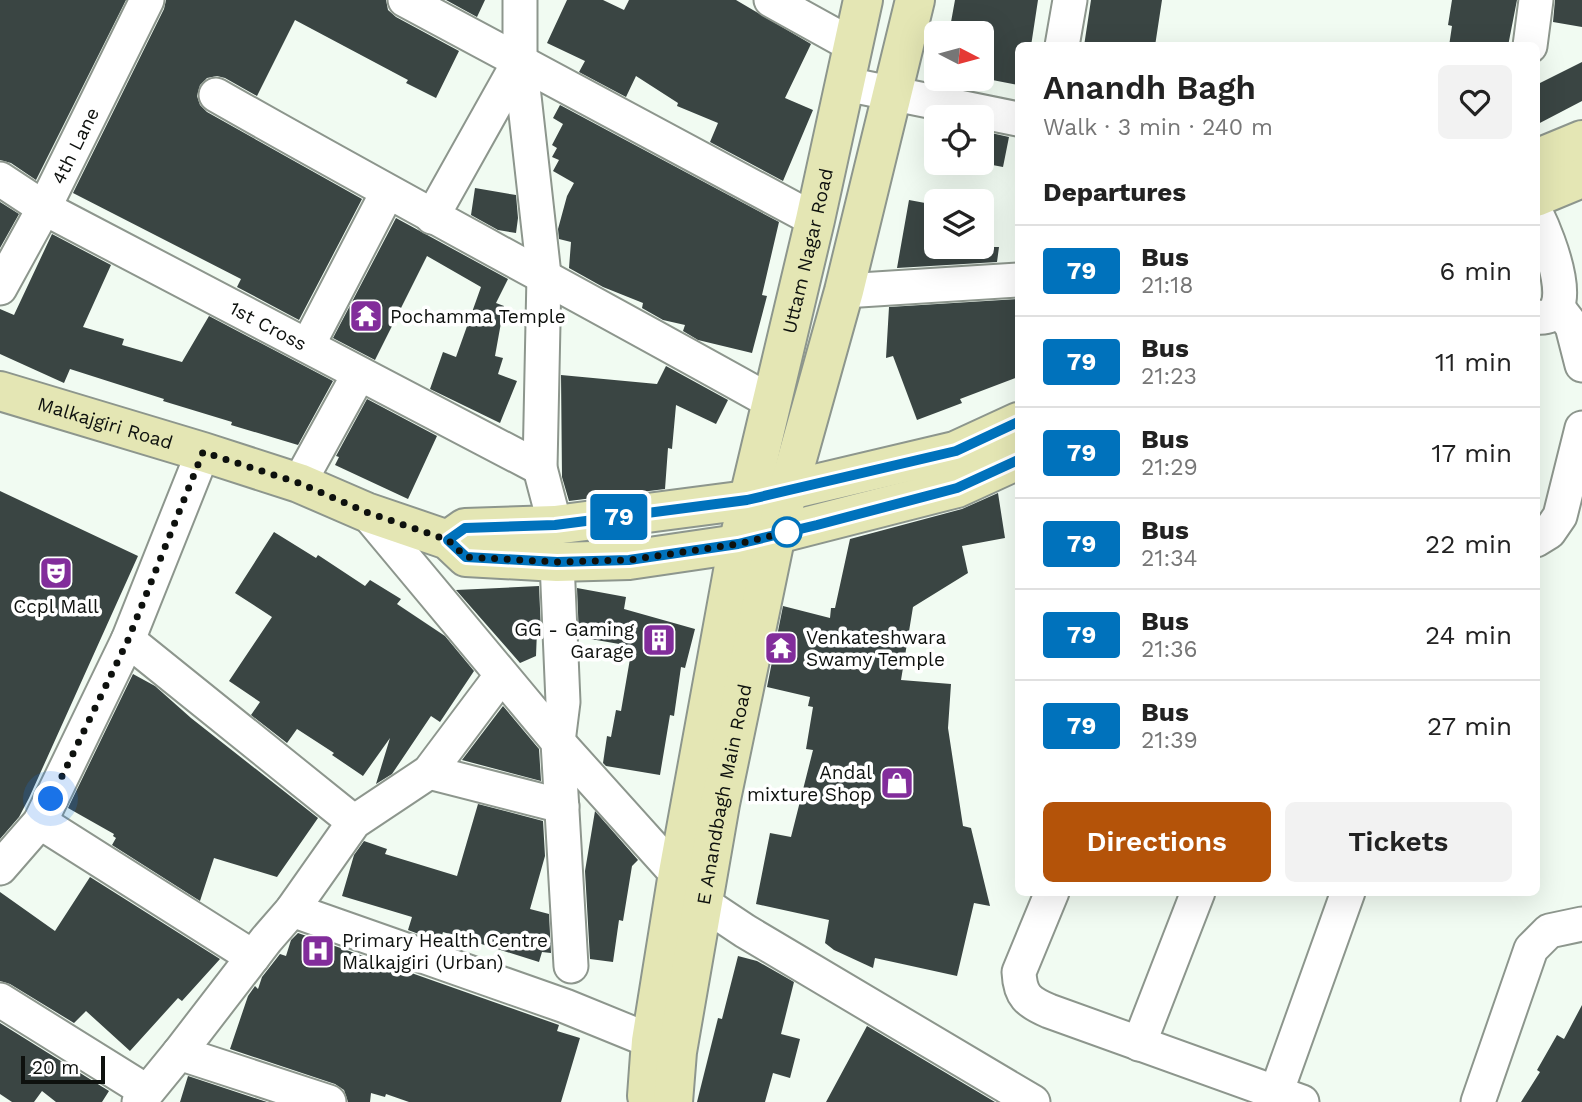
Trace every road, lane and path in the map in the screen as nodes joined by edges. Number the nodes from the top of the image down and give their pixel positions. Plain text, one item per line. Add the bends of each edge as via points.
1 (147, 0) edge
2 (405, 0) edge
3 (520, 0) edge
4 (540, 0) edge
5 (771, 0) edge
6 (863, 0) edge
7 (915, 0) edge
8 (1070, 0) edge
9 (1536, 0) edge
10 (1063, 42) edge
11 (1531, 42) edge
12 (854, 46) junction
13 (520, 49) junction
14 (846, 84) junction
15 (892, 93) junction
16 (216, 95) dead end
17 (1015, 118) edge
18 (1582, 140) edge
19 (1540, 157) edge
20 (1582, 178) edge
21 (0, 179) edge
22 (387, 193) junction
23 (1540, 195) edge
24 (44, 208) junction
25 (432, 217) junction
26 (815, 220) junction
27 (1540, 222) edge
28 (544, 275) junction
29 (1015, 279) edge
30 (0, 288) edge
31 (844, 291) junction
32 (1563, 321) edge
33 (308, 345) junction
34 (1582, 365) edge
35 (359, 374) junction
36 (0, 391) edge
37 (773, 402) junction
38 (1015, 423) edge
39 (1582, 428) edge
40 (203, 452) junction
41 (1015, 461) edge
42 (540, 468) junction
43 (299, 483) junction
44 (788, 489) junction
45 (747, 500) junction
46 (366, 512) junction
47 (776, 534) junction
48 (1540, 538) edge
49 (556, 544) junction
50 (738, 544) junction
51 (128, 640) junction
52 (500, 676) junction
53 (558, 742) junction
54 (429, 772) junction
55 (562, 806) junction
56 (40, 822) junction
57 (354, 822) junction
58 (2, 862) edge
59 (678, 873) junction
60 (1050, 896) edge
61 (1196, 896) edge
62 (1347, 896) edge
63 (703, 902) junction
64 (292, 910) junction
65 (1582, 924) edge
66 (253, 957) junction
67 (571, 966) dead end
68 (0, 1000) edge
69 (651, 1041) junction
70 (1139, 1044) junction
71 (179, 1054) junction
72 (142, 1096) edge
73 (1289, 1097) edge
74 (329, 1102) edge
75 (647, 1102) edge
76 (673, 1102) edge
77 (1033, 1102) edge
78 (1478, 1102) edge

1 - 24 street, 4th Lane
2 - 13 street
3 - 13 street
4 - 13 street
5 - 12 street
6 - 12 street, Uttam Nagar Road
7 - 15 street
8 - 10 street
9 - 11 street
12 - 14 street, Uttam Nagar Road
13 - 25 street
13 - 26 street
13 - 28 street
14 - 15 street
14 - 26 street, Uttam Nagar Road
15 - 17 street
15 - 31 street
16 - 22 street
18 - 19 street
20 - 23 street
21 - 24 street, 1st Cross
22 - 25 street
22 - 33 street
24 - 30 street, 4th Lane
24 - 33 street, 1st Cross
25 - 28 street
26 - 37 street, Uttam Nagar Road
27 - 32 street via 1569,287
28 - 37 street
28 - 42 street
29 - 31 street
31 - 44 street
32 - 34 street
33 - 35 street, 1st Cross
35 - 42 street, 1st Cross
35 - 43 street
36 - 40 street, Malkajgiri Road
37 - 45 street, Uttam Nagar Road
38 - 44 street, Malkajgiri Road via 956,451
39 - 48 street via 1560,516
40 - 43 street, Malkajgiri Road
40 - 51 street
41 - 47 street, Malkajgiri Road via 957,488
42 - 49 street
43 - 46 street, Malkajgiri Road
44 - 45 street, Malkajgiri Road
44 - 47 street, E Anandbagh Main Road
45 - 49 street, Malkajgiri Road
45 - 50 street, E Anandbagh Main Road
46 - 49 street, Malkajgiri Road via 448,540 466,557
46 - 52 street
47 - 50 street, Malkajgiri Road
47 - 63 street, E Anandbagh Main Road
49 - 50 street, Malkajgiri Road via 629,560
49 - 53 street via 563,702
50 - 59 street, E Anandbagh Main Road
51 - 56 street
51 - 57 street
52 - 53 street
52 - 54 street
53 - 55 street
53 - 59 street
54 - 55 street
54 - 57 street
55 - 67 street
56 - 58 street
56 - 66 street
57 - 64 street
59 - 63 street
59 - 69 street, E Anandbagh Main Road
60 - 70 street via 1019,972 1024,995 1049,1011
61 - 70 street
62 - 73 street
63 - 76 street, E Anandbagh Main Road
63 - 77 street
64 - 66 street
64 - 69 street
65 - 78 street via 1549,931 1531,949
66 - 71 street
68 - 72 street
69 - 75 street, E Anandbagh Main Road
70 - 73 street
71 - 72 street
71 - 74 street

